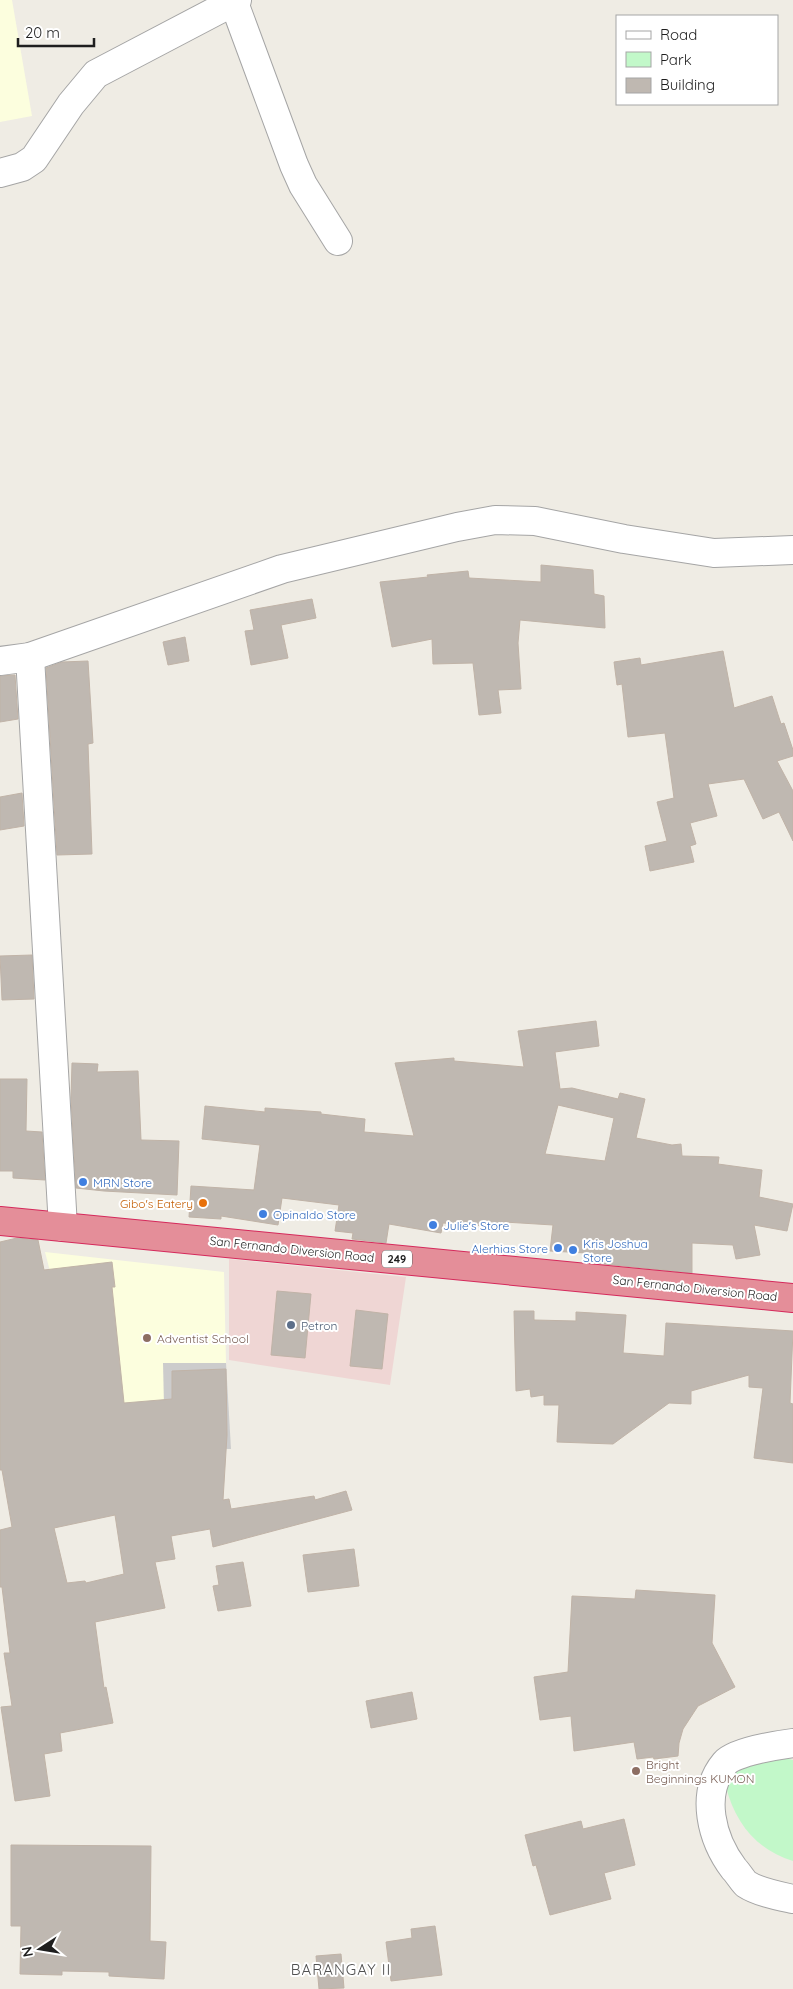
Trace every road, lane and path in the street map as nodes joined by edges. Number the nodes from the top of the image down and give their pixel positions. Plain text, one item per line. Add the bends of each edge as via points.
1 (235, 1) edge
2 (0, 173) edge
3 (338, 240) dead end
4 (793, 550) edge
5 (30, 657) junction
6 (0, 661) edge
7 (0, 1221) edge
8 (63, 1227) junction
9 (793, 1298) edge
10 (793, 1743) edge
11 (793, 1898) edge

1 - 2 street via 96,74 71,104 34,159 22,167
1 - 3 street via 294,166
4 - 5 street via 714,552 624,539 536,521 495,520 282,569
5 - 6 street
5 - 8 street
7 - 8 highway, San Fernando Diversion Road / 249
8 - 9 highway, San Fernando Diversion Road / 249
10 - 11 street via 759,1748 725,1762 713,1784 710,1810 716,1837 726,1859 746,1884 772,1895

